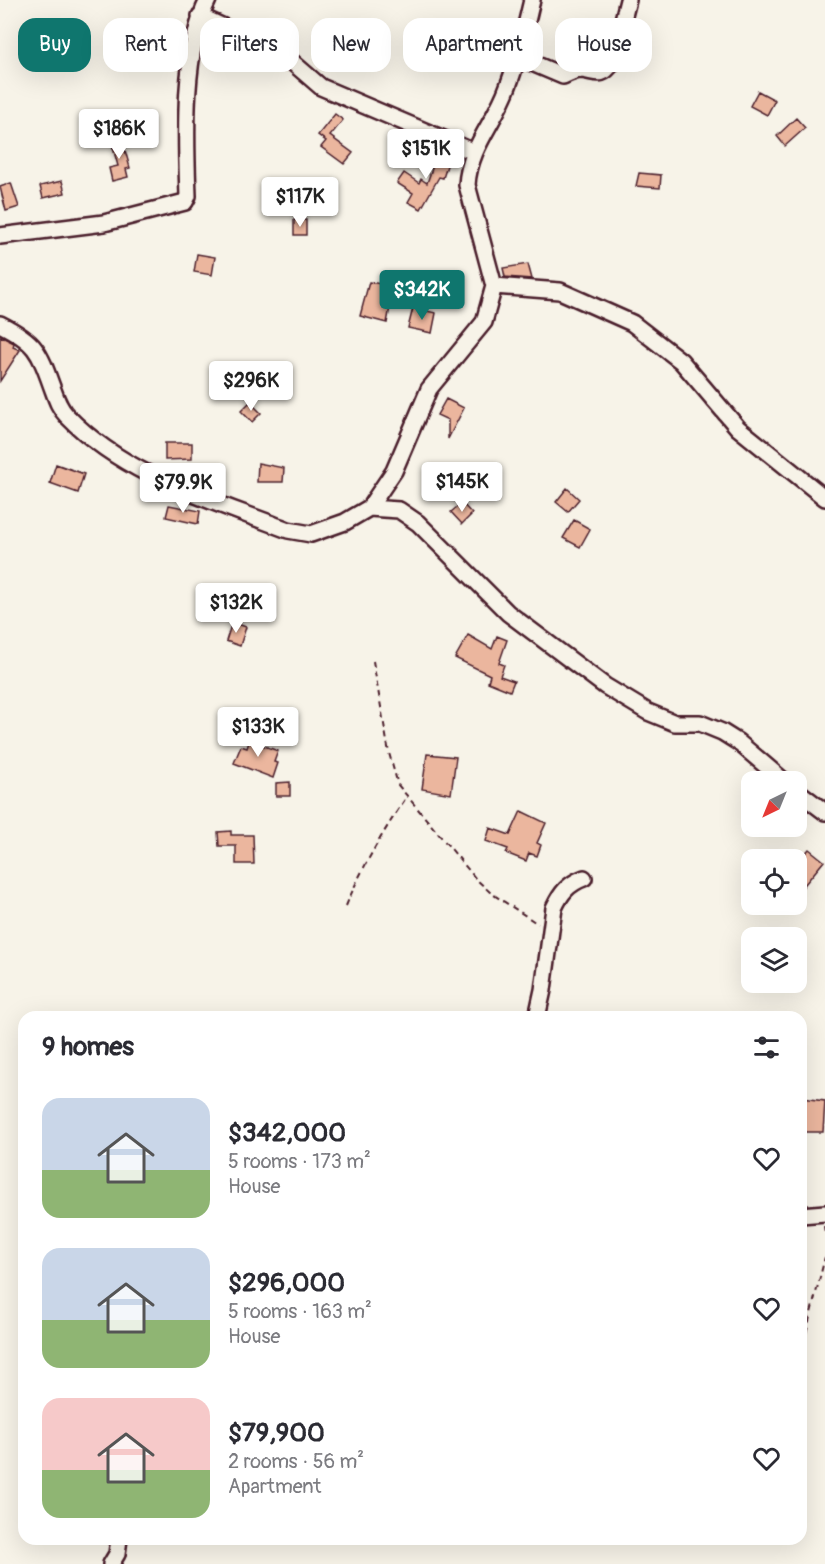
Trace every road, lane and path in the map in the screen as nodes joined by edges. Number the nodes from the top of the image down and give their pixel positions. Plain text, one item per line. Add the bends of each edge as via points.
1 (208, 0) edge
2 (532, 0) edge
3 (628, 0) edge
4 (200, 16) junction
5 (528, 18) edge
6 (543, 68) edge
7 (513, 72) edge
8 (474, 152) junction
9 (0, 236) edge
10 (494, 286) junction
11 (0, 324) edge
12 (825, 498) edge
13 (369, 508) junction
14 (373, 661) dead end
15 (772, 771) edge
16 (408, 795) junction
17 (807, 798) edge
18 (825, 812) edge
19 (584, 878) dead end
20 (346, 906) dead end
21 (551, 931) junction
22 (538, 1011) edge
23 (825, 1213) edge
24 (807, 1214) edge
25 (825, 1257) edge
26 (807, 1329) edge
27 (118, 1545) edge
28 (111, 1564) edge

1 - 4 street
2 - 5 street
3 - 6 street via 612,63 606,71 598,75 579,70 563,76
4 - 8 street via 284,55 321,87
4 - 9 street via 187,109 185,202 104,223
7 - 8 street
8 - 10 street via 468,185
10 - 12 street via 560,291 632,323 681,361 738,428
10 - 13 street via 484,322 429,389 394,471
11 - 13 street via 30,341 39,351 66,415 106,451 152,476 288,530 311,534
13 - 15 street via 399,510 418,523 508,613 605,686 657,716 675,723 700,723 722,732
14 - 16 path via 394,776
16 - 20 path via 377,840
16 - 21 path via 476,879
17 - 18 street
19 - 21 street via 570,884 559,896
21 - 22 street
23 - 24 street
25 - 26 path
27 - 28 street

